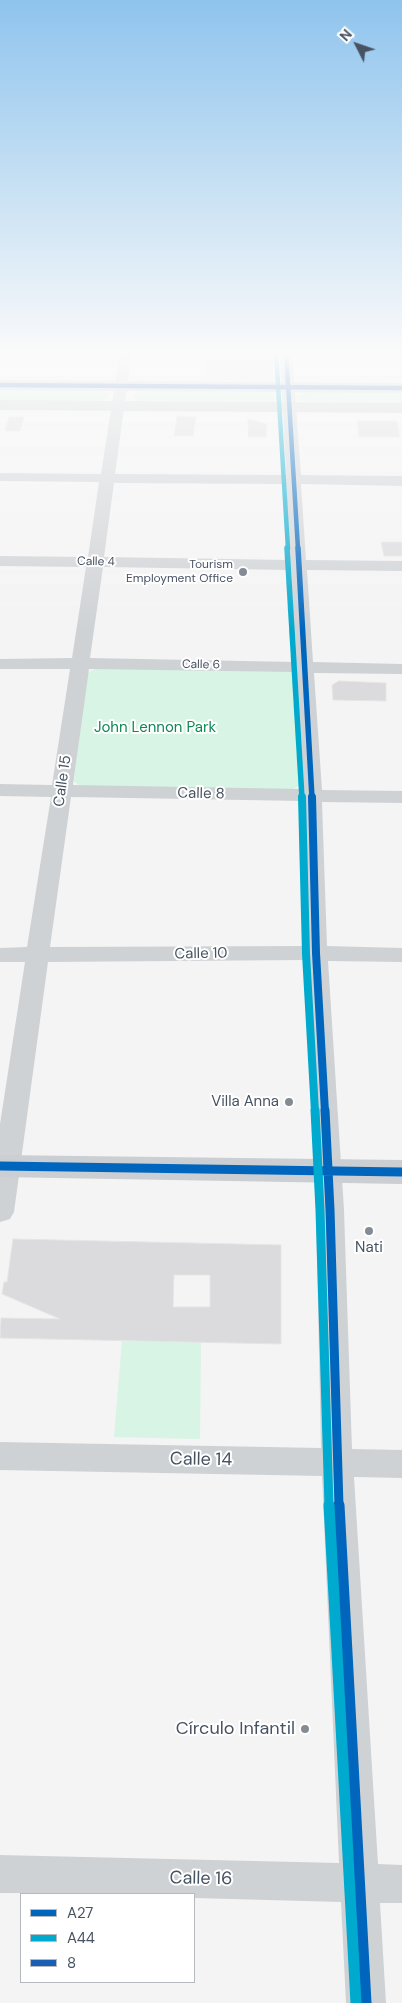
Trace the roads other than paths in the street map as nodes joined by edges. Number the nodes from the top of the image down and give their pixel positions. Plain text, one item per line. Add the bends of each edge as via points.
1 (111, 444) edge
2 (291, 444) edge
3 (0, 477) edge
4 (106, 478) junction
5 (293, 479) junction
6 (402, 481) edge
7 (0, 561) edge
8 (94, 562) junction
9 (298, 565) junction
10 (402, 566) edge
11 (79, 663) junction
12 (0, 664) edge
13 (304, 667) junction
14 (402, 669) edge
15 (0, 790) edge
16 (61, 791) junction
17 (312, 795) junction
18 (402, 796) edge
19 (316, 952) junction
20 (0, 955) edge
21 (38, 955) junction
22 (402, 955) edge
23 (4, 1166) edge
24 (327, 1171) junction
25 (402, 1172) edge
26 (0, 1212) edge
27 (0, 1456) edge
28 (336, 1462) junction
29 (402, 1464) edge
30 (0, 1874) edge
31 (361, 1883) junction
32 (402, 1884) edge
33 (366, 2003) edge

1 - 4 street, Calle 15
2 - 5 street
3 - 4 street
4 - 5 street
4 - 8 street, Calle 15
5 - 6 street
5 - 9 street
7 - 8 street, Calle 4
8 - 9 street, Calle 4
8 - 11 street, Calle 15
9 - 10 street, Calle 4
9 - 13 street
11 - 12 street, Calle 6
11 - 13 street, Calle 6
11 - 16 street, Calle 15
13 - 14 street, Calle 6
13 - 17 street
15 - 16 street, Calle 8
16 - 17 street, Calle 8
16 - 21 street, Calle 15
17 - 18 street, Calle 8
17 - 19 street
19 - 21 street, Calle 10
19 - 22 street, Calle 10
19 - 24 street
20 - 21 street, Calle 10
21 - 23 street, Calle 15
23 - 24 main road
23 - 26 street, Calle 15
24 - 25 main road
24 - 28 street
27 - 28 street, Calle 14
28 - 29 street, Calle 14
28 - 31 street
30 - 31 street, Calle 16
31 - 32 street, Calle 16
31 - 33 street

